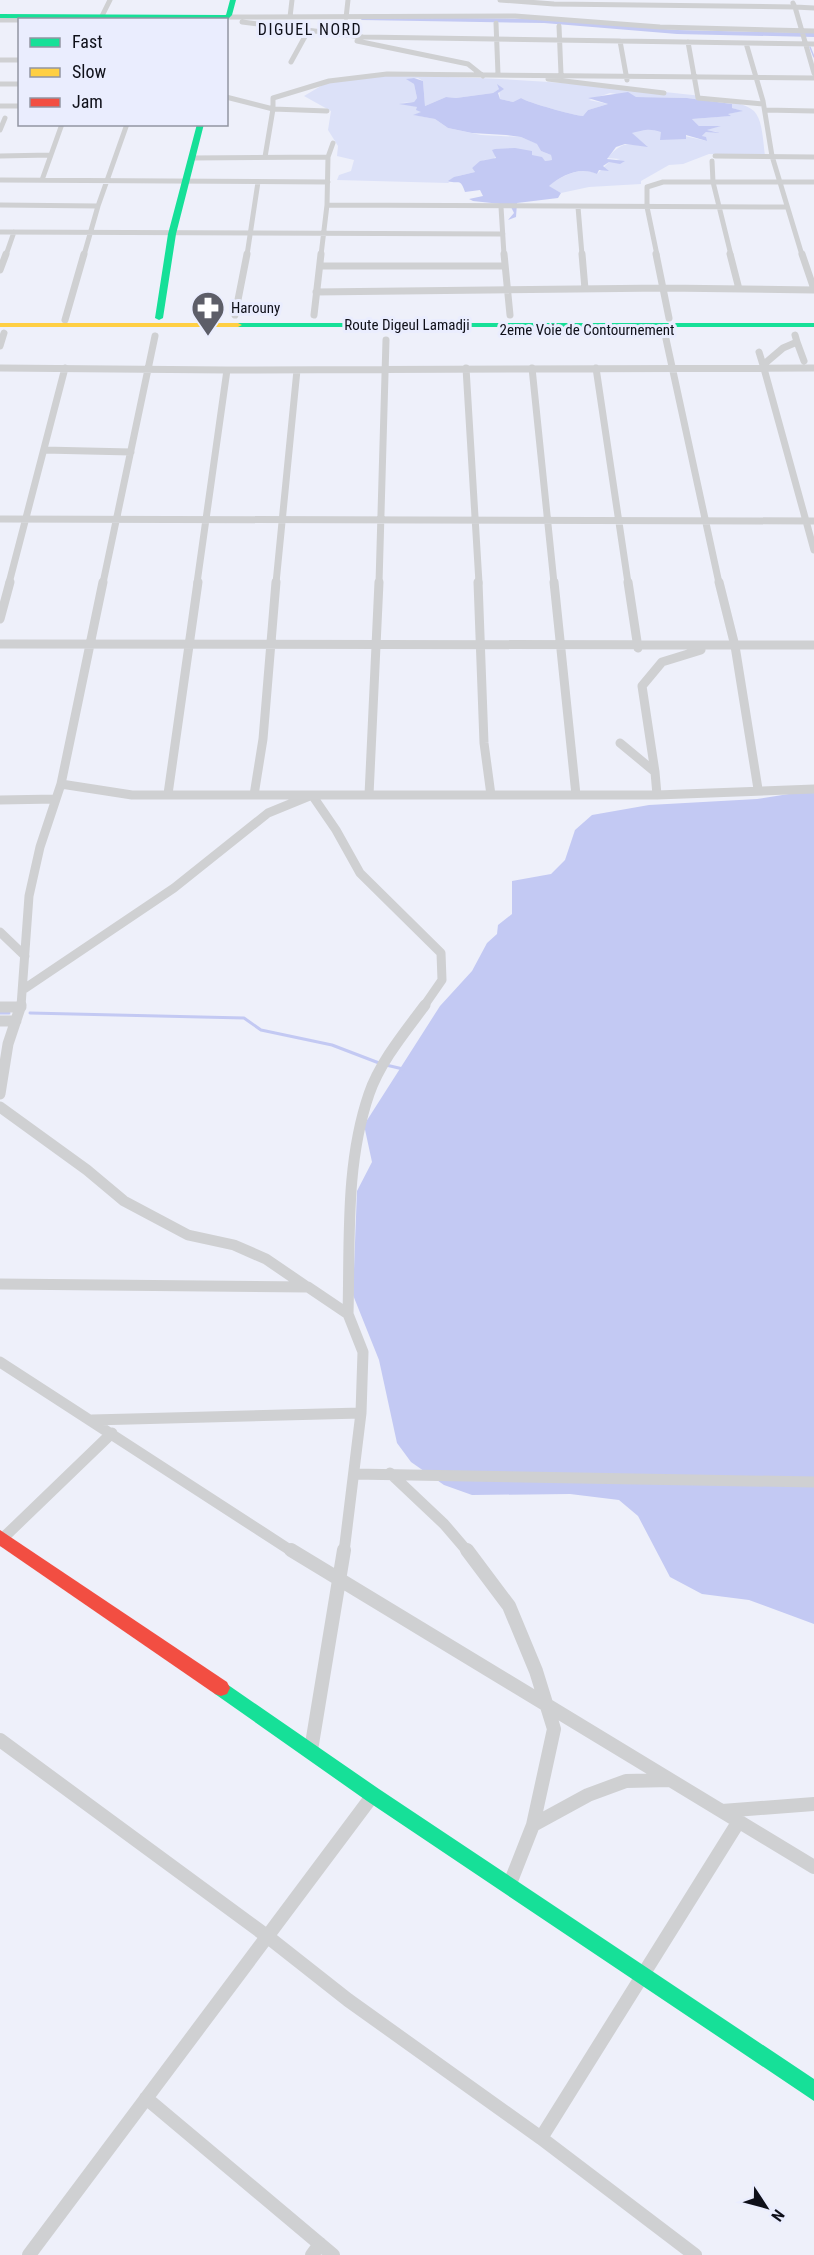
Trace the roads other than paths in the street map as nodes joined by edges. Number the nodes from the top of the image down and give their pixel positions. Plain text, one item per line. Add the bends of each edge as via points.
1 (110, 0) edge
2 (226, 0) edge
3 (233, 0) edge
4 (292, 0) edge
5 (348, 0) edge
6 (500, 0) edge
7 (792, 0) edge
8 (553, 2) edge
9 (682, 6) junction
10 (795, 7) junction
11 (814, 8) edge
12 (102, 16) junction
13 (491, 16) junction
14 (290, 17) junction
15 (0, 18) edge
16 (185, 18) edge
17 (226, 18) edge
18 (227, 18) edge
19 (228, 19) edge
20 (228, 19) edge
21 (555, 19) junction
22 (18, 20) edge
23 (345, 20) junction
24 (496, 23) junction
25 (524, 23) dead end
26 (252, 24) junction
27 (559, 26) dead end
28 (687, 28) junction
29 (308, 31) junction
30 (803, 31) junction
31 (814, 31) edge
32 (331, 34) junction
33 (497, 39) junction
34 (558, 39) junction
35 (620, 42) junction
36 (688, 42) junction
37 (805, 42) junction
38 (746, 43) junction
39 (814, 45) edge
40 (0, 60) edge
41 (18, 60) edge
42 (291, 62) dead end
43 (814, 73) edge
44 (498, 74) junction
45 (524, 74) junction
46 (561, 74) junction
47 (626, 75) junction
48 (483, 76) junction
49 (692, 76) junction
50 (755, 76) junction
51 (814, 78) edge
52 (0, 84) edge
53 (18, 84) edge
54 (628, 87) junction
55 (663, 93) dead end
56 (228, 98) edge
57 (0, 106) edge
58 (18, 106) edge
59 (764, 107) junction
60 (273, 110) junction
61 (327, 111) dead end
62 (814, 111) edge
63 (5, 118) dead end
64 (61, 126) edge
65 (126, 126) edge
66 (200, 126) edge
67 (0, 130) edge
68 (333, 143) dead end
69 (50, 155) junction
70 (0, 156) edge
71 (772, 156) junction
72 (265, 157) junction
73 (328, 157) junction
74 (814, 157) edge
75 (192, 158) junction
76 (0, 180) edge
77 (42, 180) junction
78 (106, 180) junction
79 (187, 182) junction
80 (258, 182) junction
81 (328, 182) junction
82 (713, 182) junction
83 (781, 182) junction
84 (814, 182) edge
85 (0, 205) edge
86 (327, 205) junction
87 (98, 206) junction
88 (501, 207) junction
89 (578, 207) junction
90 (647, 207) junction
91 (719, 207) junction
92 (786, 207) junction
93 (0, 232) edge
94 (14, 232) junction
95 (92, 233) junction
96 (172, 234) junction
97 (251, 234) junction
98 (503, 234) junction
99 (324, 235) junction
100 (321, 266) junction
101 (504, 266) junction
102 (0, 270) edge
103 (665, 288) junction
104 (585, 289) junction
105 (739, 289) junction
106 (506, 290) junction
107 (814, 290) edge
108 (315, 292) junction
109 (235, 315) dead end
110 (314, 315) dead end
111 (510, 315) dead end
112 (159, 318) dead end
113 (669, 318) dead end
114 (65, 320) dead end
115 (814, 325) edge
116 (1, 330) edge
117 (814, 331) edge
118 (155, 336) dead end
119 (666, 339) dead end
120 (386, 340) dead end
121 (0, 346) edge
122 (759, 352) dead end
123 (804, 361) dead end
124 (763, 366) junction
125 (150, 367) junction
126 (0, 368) edge
127 (65, 368) junction
128 (466, 368) junction
129 (532, 368) junction
130 (596, 368) junction
131 (674, 368) junction
132 (814, 368) edge
133 (385, 369) junction
134 (227, 370) junction
135 (297, 370) junction
136 (44, 450) junction
137 (131, 452) junction
138 (0, 519) edge
139 (116, 519) junction
140 (26, 520) junction
141 (207, 520) junction
142 (282, 520) junction
143 (380, 520) junction
144 (476, 520) junction
145 (547, 521) junction
146 (810, 521) edge
147 (620, 522) junction
148 (705, 522) junction
149 (814, 550) edge
150 (0, 619) edge
151 (0, 644) edge
152 (90, 644) junction
153 (190, 644) junction
154 (270, 644) junction
155 (378, 644) junction
156 (814, 645) edge
157 (479, 646) junction
158 (715, 646) junction
159 (735, 646) junction
160 (561, 647) junction
161 (638, 648) junction
162 (620, 743) dead end
163 (655, 772) junction
164 (61, 783) junction
165 (758, 789) junction
166 (814, 789) edge
167 (168, 794) junction
168 (254, 795) junction
169 (312, 795) junction
170 (369, 795) junction
171 (491, 795) junction
172 (576, 795) junction
173 (657, 795) junction
174 (56, 799) junction
175 (0, 800) edge
176 (0, 932) edge
177 (26, 956) junction
178 (24, 989) junction
179 (0, 1007) edge
180 (21, 1007) junction
181 (0, 1021) edge
182 (16, 1021) junction
183 (7, 1048) junction
184 (0, 1059) edge
185 (0, 1094) edge
186 (0, 1107) edge
187 (0, 1284) edge
188 (308, 1287) junction
189 (348, 1314) junction
190 (0, 1362) edge
191 (361, 1413) junction
192 (92, 1420) junction
193 (112, 1433) junction
194 (390, 1473) junction
195 (354, 1474) junction
196 (814, 1482) edge
197 (1, 1539) edge
198 (340, 1582) junction
199 (547, 1707) junction
200 (0, 1740) edge
201 (311, 1750) junction
202 (670, 1780) junction
203 (373, 1796) junction
204 (814, 1804) edge
205 (722, 1811) junction
206 (739, 1821) junction
207 (533, 1825) junction
208 (814, 1867) edge
209 (509, 1886) junction
210 (268, 1937) junction
211 (643, 1976) junction
212 (814, 2091) edge
213 (146, 2098) junction
214 (541, 2138) junction
215 (316, 2249) edge
216 (29, 2255) edge
217 (333, 2255) edge
218 (695, 2255) edge

1 - 12 street
2 - 17 main road
3 - 18 main road
4 - 14 street
5 - 23 street
6 - 8 street
6 - 13 street
7 - 10 street
8 - 9 street
8 - 21 street
9 - 10 street
9 - 28 street
10 - 11 street
10 - 30 street
12 - 15 main road
12 - 16 main road
13 - 21 street
13 - 23 street
14 - 19 street
14 - 23 street
15 - 22 street
20 - 26 street
21 - 28 street
23 - 24 street
23 - 26 street
23 - 32 street
24 - 25 street
24 - 33 street
26 - 29 street
27 - 34 street
28 - 30 street
29 - 32 street
29 - 42 street
30 - 31 street
30 - 37 street
32 - 33 street
32 - 48 street via 458,61
33 - 34 street
33 - 44 street
34 - 35 street
34 - 46 street
35 - 36 street
35 - 47 street
36 - 38 street
36 - 49 street
37 - 38 street
37 - 39 street
37 - 43 street
38 - 50 street
40 - 41 street
44 - 45 street
44 - 48 street
45 - 46 street
45 - 54 street
46 - 47 street
47 - 49 street
47 - 54 street
48 - 60 street via 387,74 340,78 273,98
49 - 50 street
49 - 59 street via 698,98
50 - 51 street
50 - 59 street
52 - 53 street
54 - 55 street
56 - 60 street
57 - 58 street
59 - 62 street
59 - 71 street
60 - 61 street
60 - 72 street
63 - 67 street
64 - 69 street
65 - 78 street
66 - 75 main road
68 - 73 street
69 - 70 street
69 - 77 street
71 - 74 street
71 - 82 street via 713,159
71 - 83 street
72 - 73 street
72 - 75 street
73 - 81 street
75 - 79 main road
76 - 77 street
77 - 78 street
78 - 79 street
78 - 87 street
79 - 80 street
79 - 96 main road
80 - 81 street
80 - 97 street
81 - 86 street
82 - 83 street
82 - 90 street via 650,185 646,189
82 - 91 street
83 - 84 street
83 - 92 street
85 - 87 street
86 - 88 street
86 - 99 street
87 - 95 street
88 - 89 street
88 - 98 street
89 - 90 street
89 - 104 street
90 - 91 street
90 - 103 street
91 - 92 street
91 - 105 street
92 - 107 street
93 - 94 street
94 - 95 street
94 - 102 street
95 - 96 street
95 - 114 street
96 - 97 street
96 - 112 main road
97 - 99 street
97 - 109 street
98 - 99 street
98 - 101 street
99 - 100 street
100 - 101 street
100 - 108 street
101 - 106 street
103 - 104 street
103 - 105 street
103 - 113 street
104 - 106 street
105 - 107 street
106 - 108 street
106 - 111 street
108 - 110 street
115 - 116 main road, Route Digeul Lamadji
116 - 117 main road, 2eme Voie de Contournement
116 - 121 street
118 - 125 street
119 - 131 street
120 - 133 street
122 - 124 street
123 - 124 street via 796,339
124 - 131 street
124 - 132 street
124 - 146 street
125 - 127 street
125 - 134 street
125 - 137 street
126 - 127 street
127 - 136 street
128 - 129 street
128 - 133 street
128 - 144 street
129 - 130 street
129 - 145 street
130 - 131 street
130 - 147 street
131 - 148 street
133 - 135 street
133 - 143 street
134 - 135 street
134 - 141 street
135 - 142 street
136 - 137 street
136 - 140 street
137 - 139 street
138 - 140 street
139 - 140 street
139 - 141 street
139 - 152 street
140 - 150 street
141 - 142 street
141 - 153 street
142 - 143 street
142 - 154 street
143 - 144 street
143 - 155 street
144 - 145 street
144 - 157 street
145 - 147 street
145 - 160 street
146 - 148 street
146 - 149 street
147 - 148 street
147 - 161 street
148 - 159 street
151 - 152 street
152 - 153 street
152 - 164 street
153 - 154 street
153 - 167 street
154 - 155 street
154 - 168 street via 263,739
155 - 157 street
155 - 170 street
156 - 159 street
157 - 160 street
157 - 171 street
158 - 159 street
158 - 161 street
158 - 163 street via 662,662 642,686
159 - 165 street
160 - 161 street
160 - 172 street
162 - 163 street
163 - 173 street
164 - 167 street via 127,795
164 - 174 street
165 - 166 street
165 - 173 street
167 - 168 street
168 - 169 street
169 - 170 street
169 - 178 street via 268,813 174,888
169 - 189 street via 360,873 441,953 442,980 392,1051 369,1093 353,1156
170 - 171 street
171 - 172 street
172 - 173 street
174 - 175 street
174 - 177 street via 29,896
176 - 177 street
177 - 178 street
178 - 180 street
179 - 180 street
180 - 182 street
181 - 182 street
182 - 183 street
183 - 184 street
183 - 185 street
186 - 188 street via 124,1201 188,1235 234,1245 266,1259
187 - 188 street
188 - 189 street
189 - 191 street via 363,1352
190 - 192 street
191 - 192 street
191 - 195 street
192 - 193 street
193 - 197 street
193 - 198 street
194 - 195 street
194 - 196 street
194 - 199 street via 444,1524 509,1606
195 - 198 street
197 - 201 main road
198 - 199 street
198 - 201 street
199 - 202 street
199 - 207 street via 554,1729
200 - 210 street
201 - 203 main road
202 - 205 street
202 - 207 street via 626,1781 588,1795
203 - 209 main road
203 - 210 street
204 - 205 street
205 - 206 street
206 - 208 street
206 - 211 street
207 - 209 street
209 - 211 main road
210 - 213 street
210 - 214 street via 348,2000
211 - 212 main road
211 - 214 street
213 - 215 street
213 - 216 street
214 - 218 street
215 - 217 street

